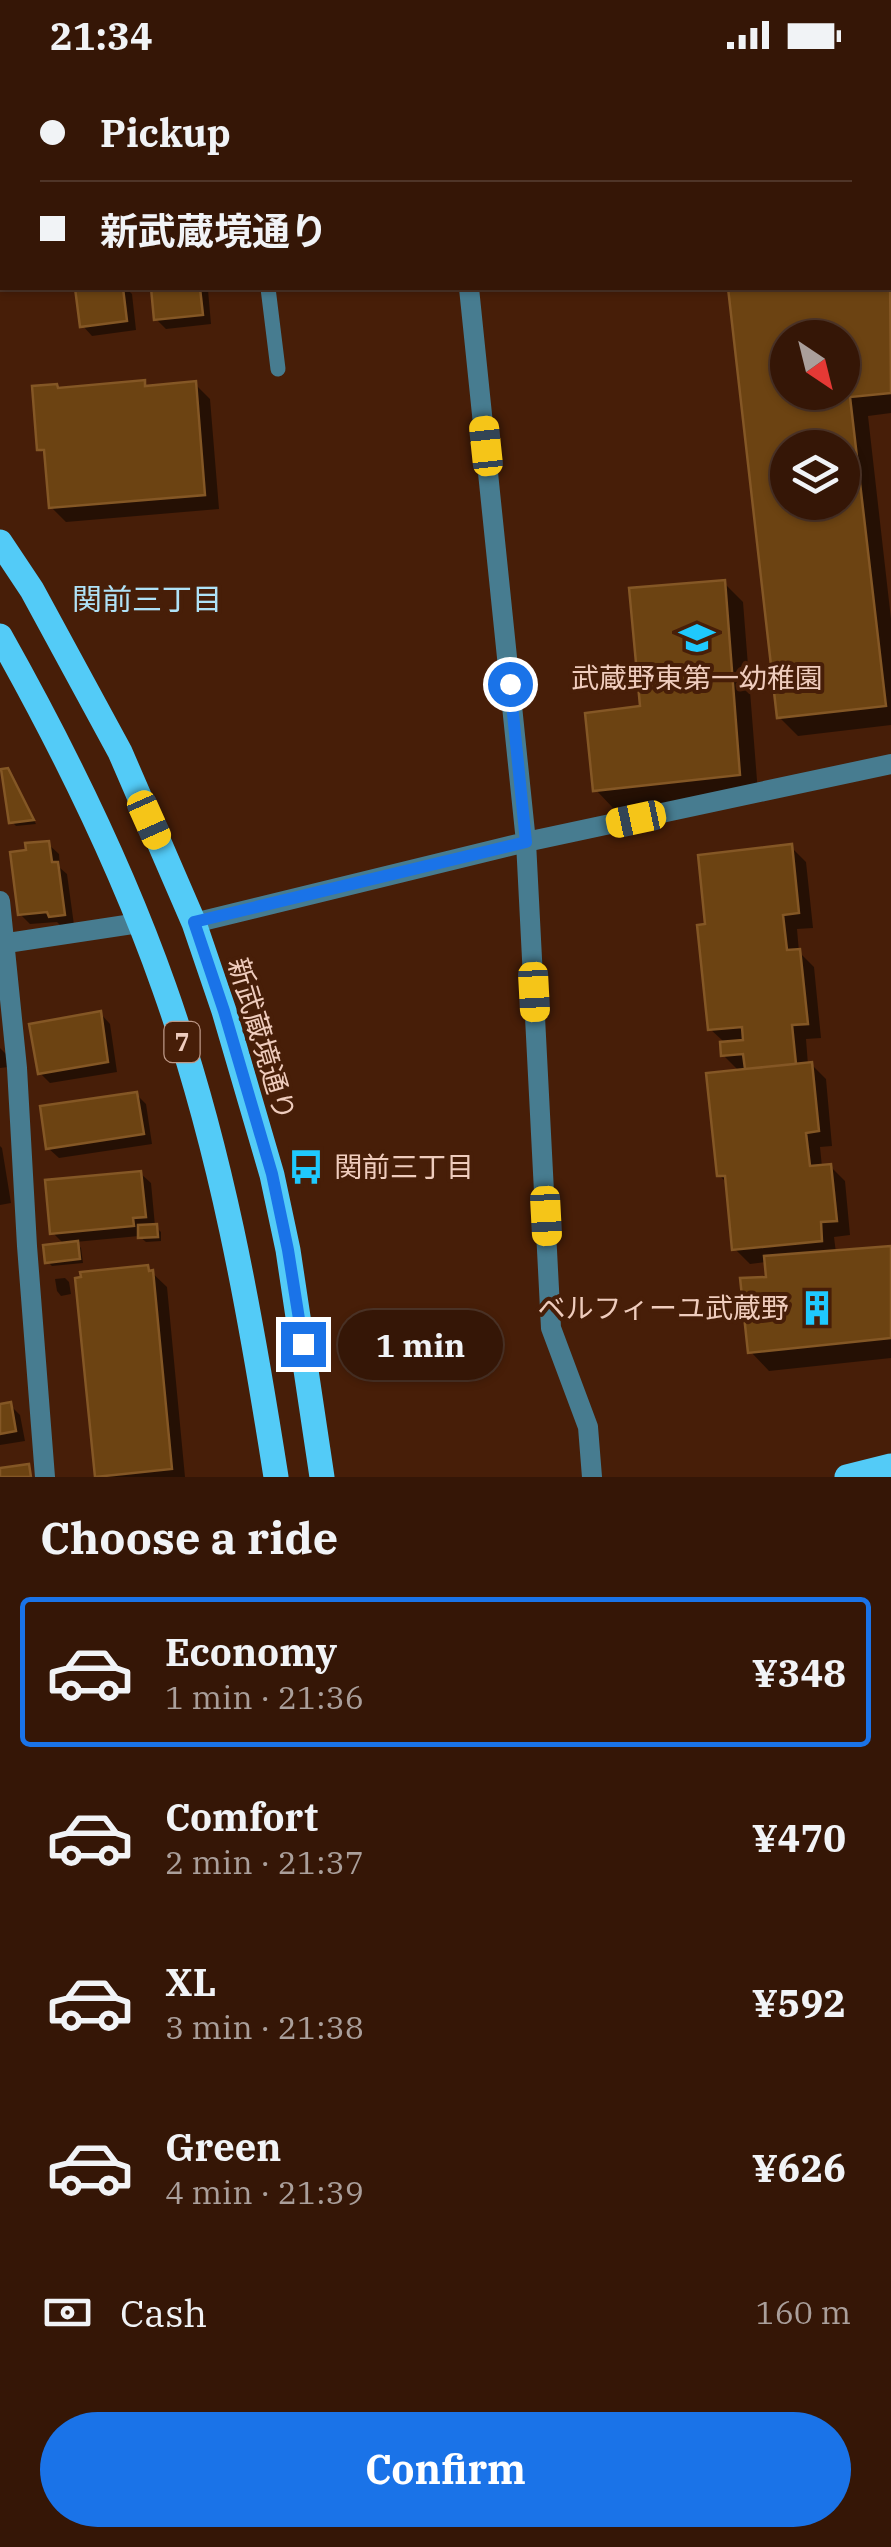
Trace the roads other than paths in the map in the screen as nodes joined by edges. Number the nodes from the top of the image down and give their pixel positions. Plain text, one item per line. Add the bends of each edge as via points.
1 (268, 290) edge
2 (470, 290) edge
3 (278, 369) dead end
4 (0, 542) edge
5 (0, 636) edge
6 (891, 764) edge
7 (526, 842) junction
8 (0, 901) edge
9 (194, 922) junction
10 (140, 923) junction
11 (2, 944) edge
12 (891, 1466) edge
13 (46, 1477) edge
14 (276, 1477) edge
15 (322, 1477) edge
16 (592, 1477) edge
17 (847, 1477) edge

1 - 3 lane
2 - 7 street
4 - 9 main road, 新武蔵境通り / 7 via 120,752
5 - 10 main road, 7 via 60,746
6 - 7 street
7 - 9 street
7 - 16 street via 551,1328 588,1427
8 - 11 street
9 - 15 main road, 新武蔵境通り / 7 via 272,1174
10 - 11 street
10 - 14 main road, 7 via 214,1154 250,1312
11 - 13 street
12 - 17 main road

